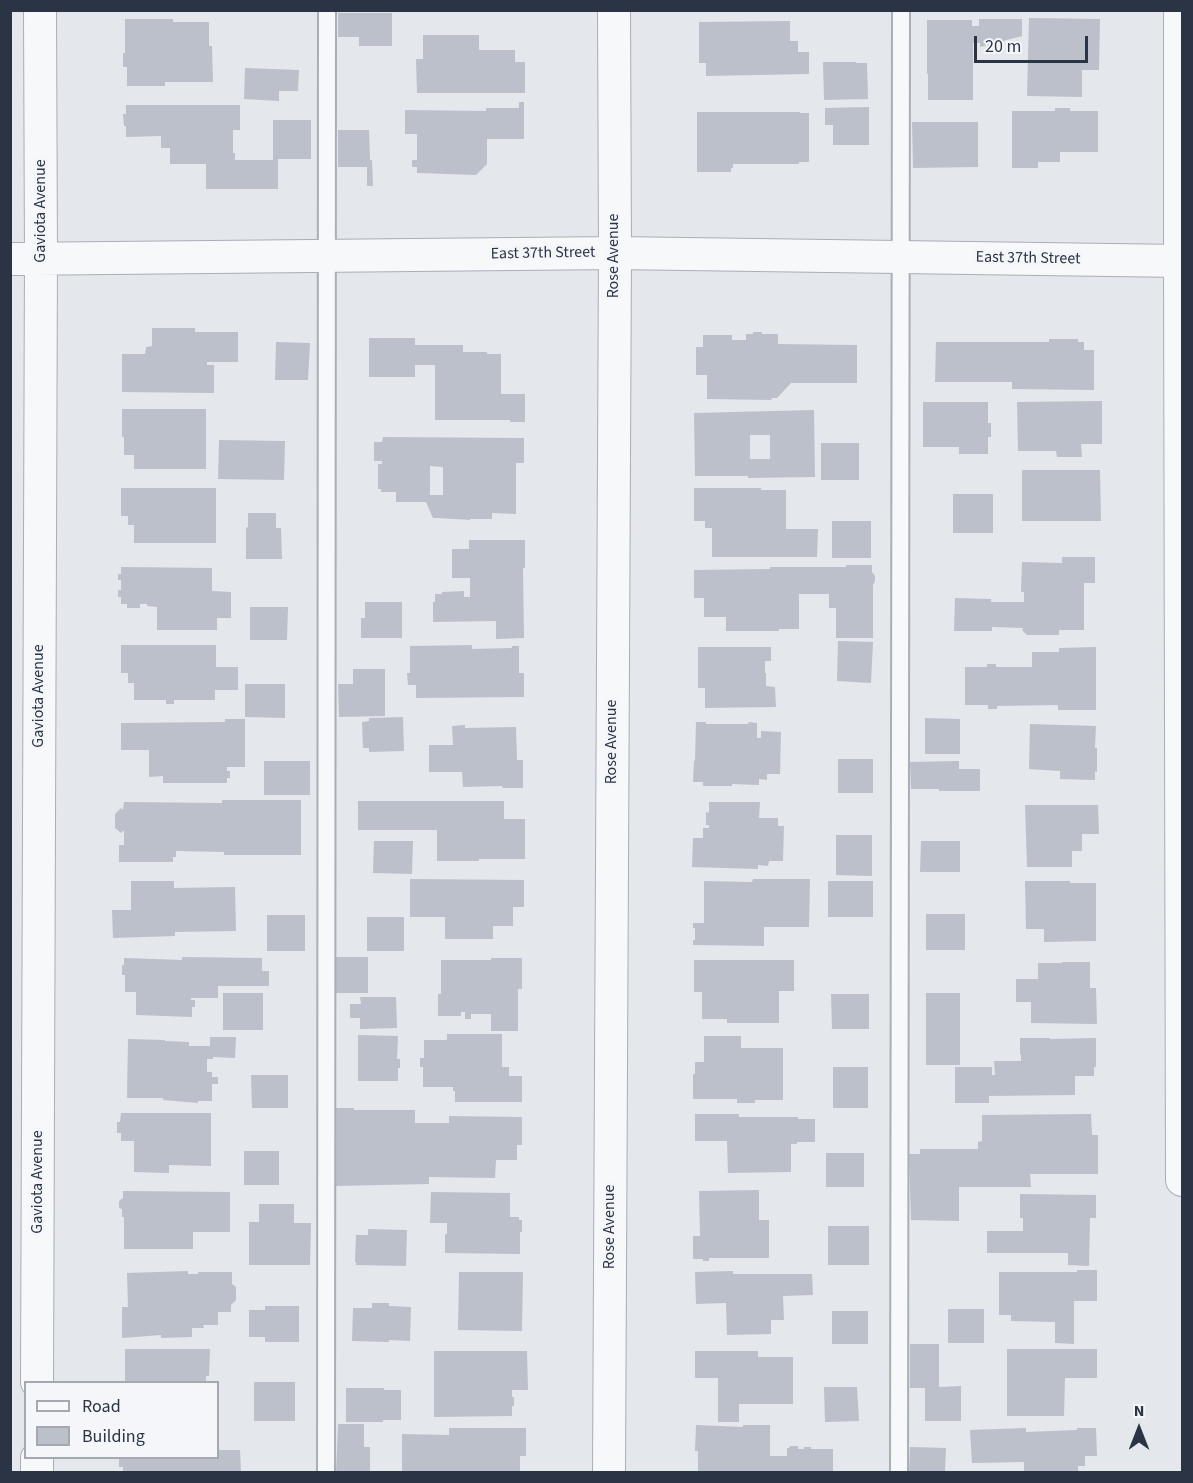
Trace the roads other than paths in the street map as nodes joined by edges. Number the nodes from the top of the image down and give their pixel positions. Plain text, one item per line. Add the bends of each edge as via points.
1 (40, 10) edge
2 (327, 10) edge
3 (614, 10) edge
4 (901, 10) edge
5 (1180, 10) edge
6 (615, 253) junction
7 (327, 256) junction
8 (901, 257) junction
9 (26, 259) edge
10 (1181, 261) edge
11 (1182, 1180) edge
12 (37, 1381) edge
13 (326, 1473) edge
14 (609, 1473) edge
15 (899, 1473) edge

1 - 9 street, Gaviota Avenue
2 - 7 lane
3 - 6 street, Rose Avenue
4 - 8 lane
5 - 10 street
6 - 7 street, East 37th Street
6 - 8 street, East 37th Street
6 - 14 street, Rose Avenue
7 - 9 street, East 37th Street
7 - 13 lane
8 - 10 street, East 37th Street
8 - 15 lane
9 - 12 street, Gaviota Avenue
10 - 11 street

